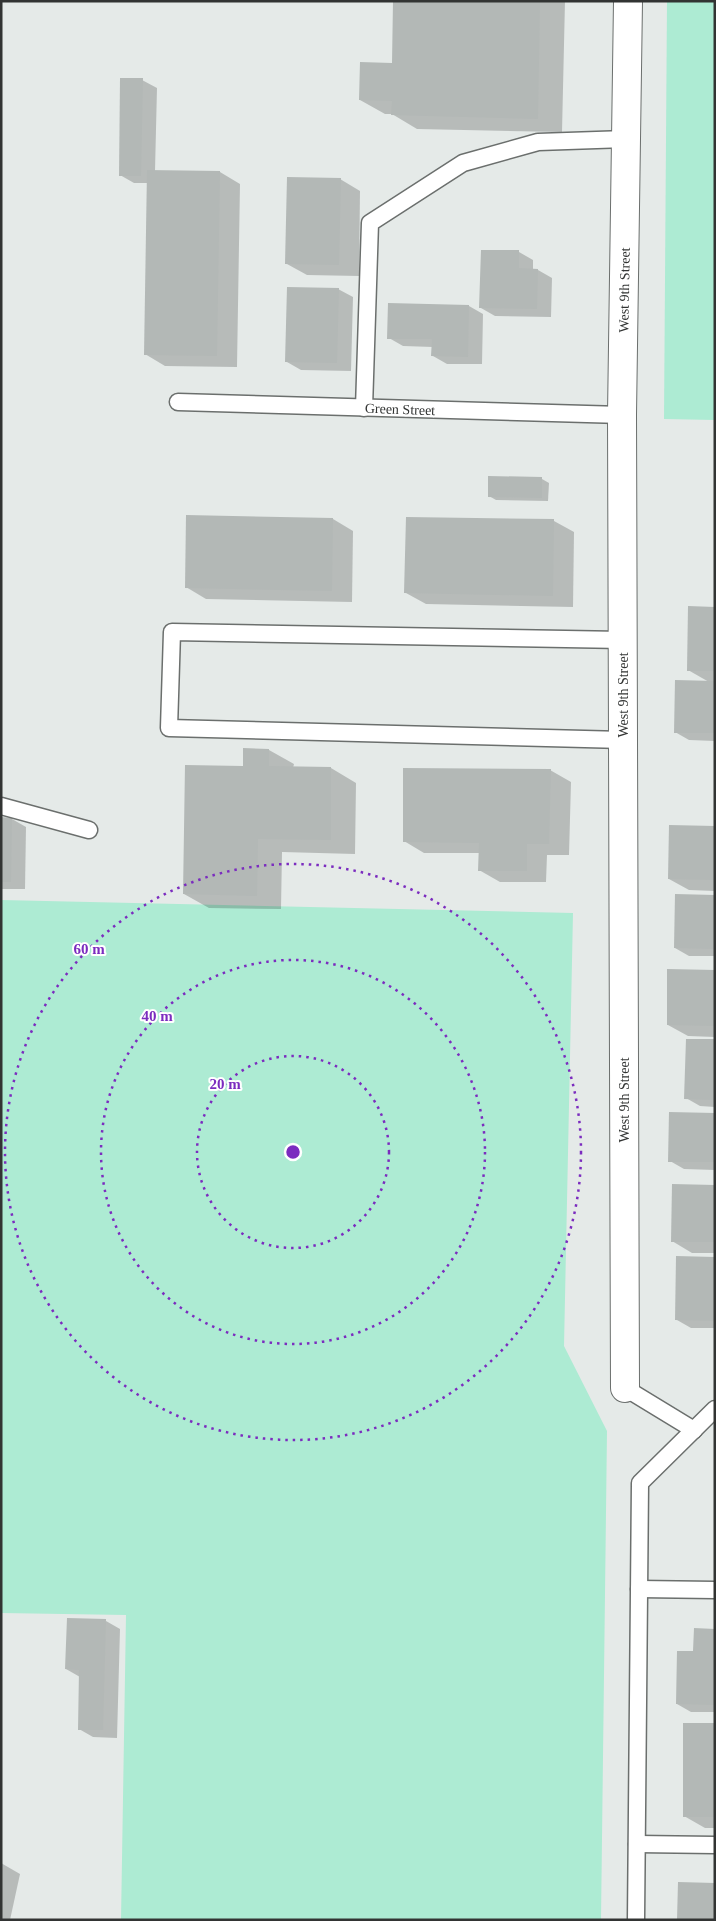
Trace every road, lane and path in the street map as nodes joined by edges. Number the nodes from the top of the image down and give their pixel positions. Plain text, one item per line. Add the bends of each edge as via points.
1 (628, 1) edge
2 (626, 139) junction
3 (178, 402) dead end
4 (364, 408) junction
5 (622, 415) junction
6 (623, 640) junction
7 (623, 740) junction
8 (1, 806) edge
9 (89, 830) dead end
10 (625, 1388) joint
11 (715, 1409) edge
12 (694, 1430) junction
13 (639, 1589) junction
14 (715, 1590) edge
15 (637, 1844) junction
16 (715, 1845) edge
17 (636, 1920) edge

1 - 2 street, West 9th Street
2 - 4 lane via 538,142 463,164 370,223
2 - 5 street, West 9th Street
3 - 4 lane, Green Street
4 - 5 lane, Green Street
5 - 6 street, West 9th Street
6 - 7 street, West 9th Street
6 - 7 lane via 172,632 169,728
7 - 10 street, West 9th Street
8 - 9 lane
10 - 12 lane
11 - 12 lane
12 - 13 lane via 640,1483
13 - 14 lane
13 - 15 lane
15 - 16 lane
15 - 17 lane

